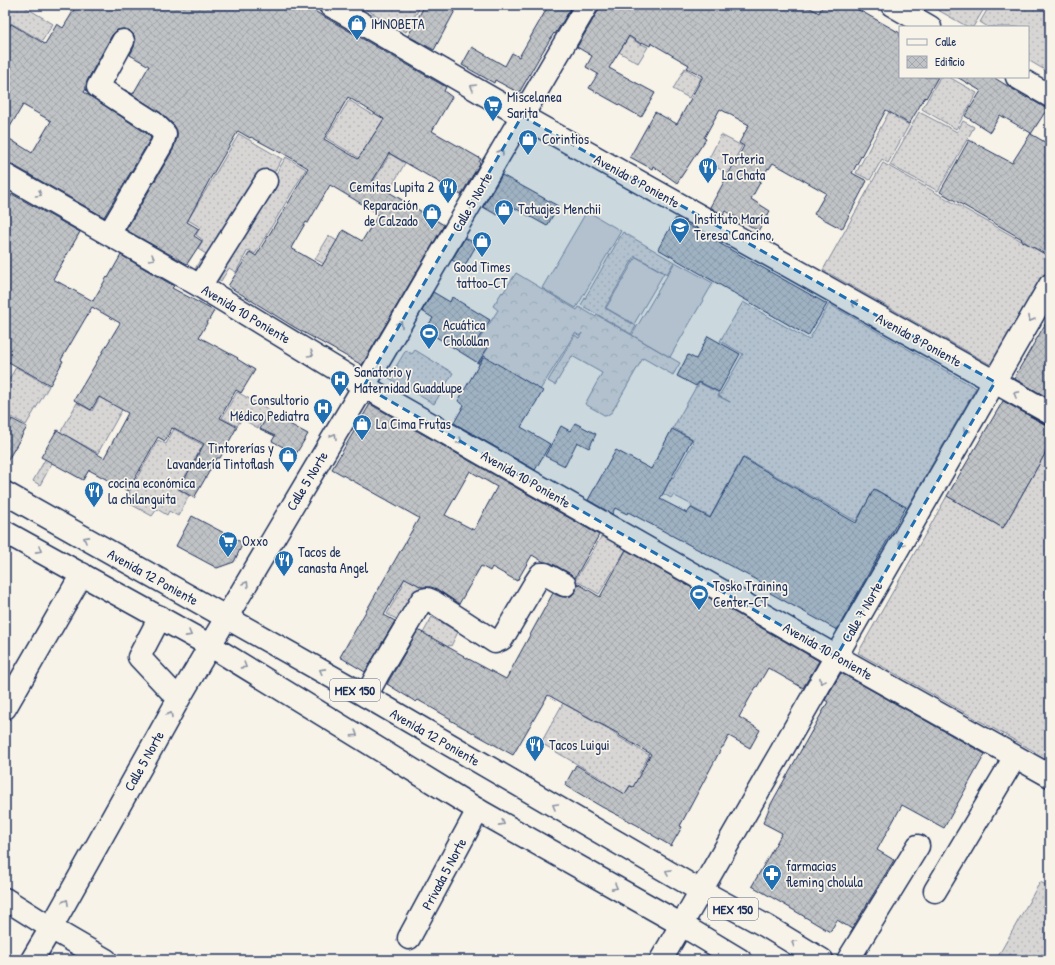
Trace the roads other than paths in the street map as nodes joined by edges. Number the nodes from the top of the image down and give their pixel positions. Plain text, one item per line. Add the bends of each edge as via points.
1 (330, 5) edge
2 (587, 5) edge
3 (892, 5) edge
4 (928, 26) edge
5 (123, 42) dead end
6 (1019, 78) edge
7 (1050, 96) edge
8 (522, 116) junction
9 (5, 175) edge
10 (266, 181) dead end
11 (109, 234) junction
12 (1050, 285) edge
13 (200, 286) junction
14 (994, 382) junction
15 (364, 386) junction
16 (1050, 413) edge
17 (5, 493) edge
18 (5, 532) edge
19 (82, 574) junction
20 (565, 585) dead end
21 (160, 617) junction
22 (226, 618) junction
23 (211, 646) junction
24 (836, 657) junction
25 (182, 695) junction
26 (366, 696) junction
27 (5, 708) edge
28 (1015, 757) junction
29 (1050, 776) edge
30 (478, 810) junction
31 (918, 846) dead end
32 (701, 891) junction
33 (935, 891) dead end
34 (5, 899) edge
35 (682, 925) junction
36 (51, 928) junction
37 (409, 938) dead end
38 (32, 960) edge
39 (106, 960) edge
40 (661, 960) edge
41 (740, 960) edge
42 (822, 960) edge
43 (848, 960) edge

8 -> 1 street, Avenida 8 Poniente
2 - 8 street, Calle 5 Norte
3 - 4 street
5 - 11 street via 98,87 154,123 165,134 162,144
6 - 7 street
14 -> 8 street, Avenida 8 Poniente
15 -> 8 street, Calle 5 Norte
9 -> 11 street, Avenida 10 Poniente
10 - 13 street
11 -> 13 street, Avenida 10 Poniente
12 -> 14 street, Calle 7 Norte
13 -> 15 street, Avenida 10 Poniente
16 -> 14 street, Avenida 8 Poniente
14 -> 24 street, Calle 7 Norte
22 -> 15 street, Calle 5 Norte
15 -> 24 street, Avenida 10 Poniente
22 -> 17 street, Avenida 12 Poniente / MEX 150
18 -> 19 street, MEX 150
19 - 21 street, MEX 150
19 - 27 street
20 - 26 street via 541,574 502,639 495,642 432,601 422,600
21 -> 23 street, MEX 150
21 - 25 street via 139,657 171,691
22 - 23 street, Calle 5 Norte
26 -> 22 street, Avenida 12 Poniente / MEX 150
23 - 25 street, Calle 5 Norte
23 -> 30 street, MEX 150
24 - 28 street, Avenida 10 Poniente
24 -> 32 street, Calle 7 Norte
36 -> 25 street, Calle 5 Norte
32 -> 26 street, Avenida 12 Poniente / MEX 150
28 - 29 street, Avenida 10 Poniente
28 - 33 street
30 -> 35 street, MEX 150
30 - 37 street, Privada 5 Norte
31 - 43 street
32 - 35 street, Calle 7 Norte
42 -> 32 street, Avenida 12 Poniente / MEX 150
34 - 36 street
35 - 40 street, Calle 7 Norte
35 - 41 street, MEX 150
36 - 38 street, Calle 5 Norte
36 - 39 street

